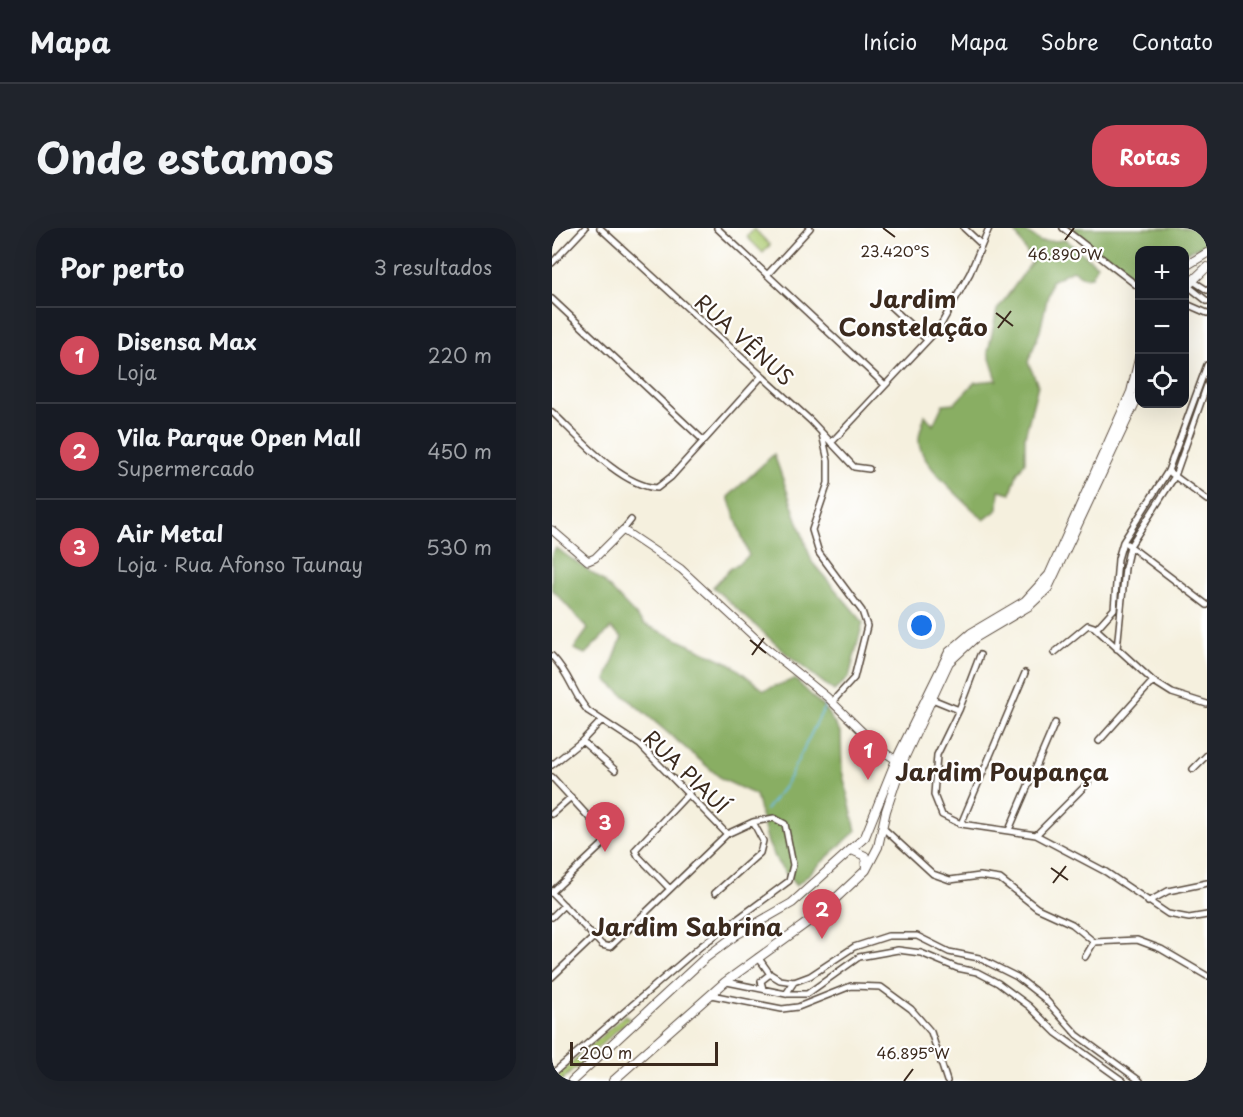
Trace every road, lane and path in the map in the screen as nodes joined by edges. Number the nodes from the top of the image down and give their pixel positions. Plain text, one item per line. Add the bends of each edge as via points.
1 (585, 228) edge
2 (600, 228) edge
3 (717, 228) edge
4 (810, 228) edge
5 (964, 228) edge
6 (989, 228) edge
7 (1063, 228) edge
8 (981, 244) junction
9 (1206, 255) edge
10 (552, 262) edge
11 (1189, 265) edge
12 (1207, 267) edge
13 (767, 274) junction
14 (1189, 284) edge
15 (1135, 285) edge
16 (1189, 285) edge
17 (1189, 286) edge
18 (1207, 290) edge
19 (552, 299) edge
20 (1207, 301) edge
21 (889, 305) dead end
22 (1189, 305) edge
23 (1207, 314) edge
24 (927, 340) junction
25 (1207, 365) edge
26 (1135, 376) edge
27 (761, 377) junction
28 (885, 385) junction
29 (1207, 385) edge
30 (1135, 402) edge
31 (552, 412) edge
32 (821, 432) junction
33 (703, 440) junction
34 (831, 443) junction
35 (869, 469) dead end
36 (1168, 471) junction
37 (1175, 476) junction
38 (1207, 500) edge
39 (631, 520) dead end
40 (552, 530) edge
41 (623, 530) junction
42 (1123, 542) junction
43 (1130, 546) junction
44 (1207, 605) edge
45 (1096, 628) junction
46 (1117, 649) junction
47 (1054, 653) dead end
48 (980, 655) dead end
49 (552, 656) edge
50 (1025, 672) dead end
51 (1153, 681) junction
52 (932, 699) junction
53 (832, 702) junction
54 (1207, 704) edge
55 (959, 710) junction
56 (601, 721) junction
57 (1055, 723) dead end
58 (582, 741) junction
59 (1099, 741) dead end
60 (1207, 755) edge
61 (897, 760) junction
62 (552, 765) edge
63 (1193, 769) dead end
64 (615, 770) dead end
65 (552, 777) edge
66 (1088, 783) dead end
67 (689, 793) junction
68 (571, 797) junction
69 (552, 814) edge
70 (753, 822) junction
71 (961, 824) junction
72 (870, 827) junction
73 (882, 827) junction
74 (1009, 830) junction
75 (727, 834) junction
76 (1036, 835) junction
77 (865, 837) junction
78 (893, 838) junction
79 (878, 848) junction
80 (852, 850) junction
81 (866, 870) junction
82 (1207, 883) edge
83 (669, 888) junction
84 (552, 893) edge
85 (715, 893) dead end
86 (1148, 903) junction
87 (564, 905) junction
88 (1207, 915) edge
89 (552, 917) edge
90 (594, 937) junction
91 (1094, 942) junction
92 (758, 957) junction
93 (1084, 957) dead end
94 (770, 974) junction
95 (1206, 976) edge
96 (552, 977) edge
97 (725, 982) junction
98 (794, 982) junction
99 (763, 989) junction
100 (786, 994) junction
101 (711, 995) junction
102 (552, 1074) edge
103 (572, 1081) edge
104 (613, 1081) edge
105 (947, 1081) edge
106 (1123, 1081) edge
107 (1140, 1081) edge

1 - 10 street
2 - 27 street, RUA VÊNUS
3 - 13 street
4 - 13 street
5 - 8 street
6 - 8 street
7 - 15 street
8 - 24 street via 947,317
9 - 11 main road
12 - 14 main road
13 - 28 street
16 - 18 street
17 - 20 street
19 - 33 street
21 - 24 street
22 - 23 street
24 - 28 street
25 - 36 street
26 - 61 main road via 1049,575 1025,601 971,633 949,652
27 - 32 street, RUA VÊNUS
27 - 33 street
28 - 34 street
29 - 37 street
30 - 52 main road via 1054,579 1029,606 959,651 947,666
31 - 33 street via 622,475 647,487 657,488
32 - 34 street, RUA VÊNUS
32 - 53 street via 828,483 812,530 819,553 867,622 854,678
34 - 35 street, RUA VÊNUS via 854,467
36 - 37 street
36 - 42 street
37 - 38 street
37 - 43 street
39 - 41 street
40 - 41 street via 588,561
41 - 53 street via 681,569
42 - 43 street
42 - 45 street via 1114,609
43 - 44 street
43 - 46 street
45 - 46 street
45 - 47 street via 1088,625
46 - 51 street
48 - 55 street
49 - 56 street, RUA PIAUÍ via 570,677 582,704
50 - 71 street
51 - 54 street via 1172,693
51 - 59 street
52 - 55 street
52 - 73 main road via 902,763
53 - 61 street via 880,750
55 - 71 street via 937,755 933,785 936,806
56 - 58 street
56 - 67 street, RUA PIAUÍ via 640,745
57 - 74 street
58 - 62 street
58 - 64 street
60 - 63 street
61 - 72 main road
65 - 68 street
66 - 76 street
67 - 75 street, RUA PIAUÍ
67 - 83 street via 636,848 638,856
68 - 69 street
68 - 84 street via 604,833 604,842
70 - 75 street
70 - 85 street via 763,841 760,853
70 - 102 street via 774,818 784,822 793,865 789,881 714,936
71 - 74 street
72 - 73 main road
72 - 77 main road
73 - 78 street
73 - 79 main road
74 - 76 street
75 - 83 street
76 - 86 street via 1106,872
77 - 79 main road via 870,847
77 - 80 main road
78 - 79 street
78 - 91 street via 933,874 950,880 980,876 1000,879 1045,914 1072,924
79 - 81 main road
80 - 81 main road via 865,856
80 - 103 main road via 792,903 704,958
81 - 92 main road via 819,914
82 - 86 street via 1168,891
83 - 90 street via 613,945 605,947
84 - 87 street
86 - 88 street via 1178,918
87 - 89 street
87 - 90 street
90 - 96 street
91 - 93 street
91 - 95 street via 1137,940 1161,949
92 - 94 street
92 - 97 main road
94 - 98 street
94 - 99 street via 761,981
97 - 99 street
97 - 101 main road
98 - 100 street
98 - 107 street via 854,947 888,936 917,936 949,952 979,958 1017,977 1044,998 1077,1035
99 - 100 street
100 - 106 street via 814,991 866,955 898,950 921,953 998,983 1056,1033
101 - 104 main road
101 - 105 street via 789,1009 842,988 881,987 911,1009 931,1032

